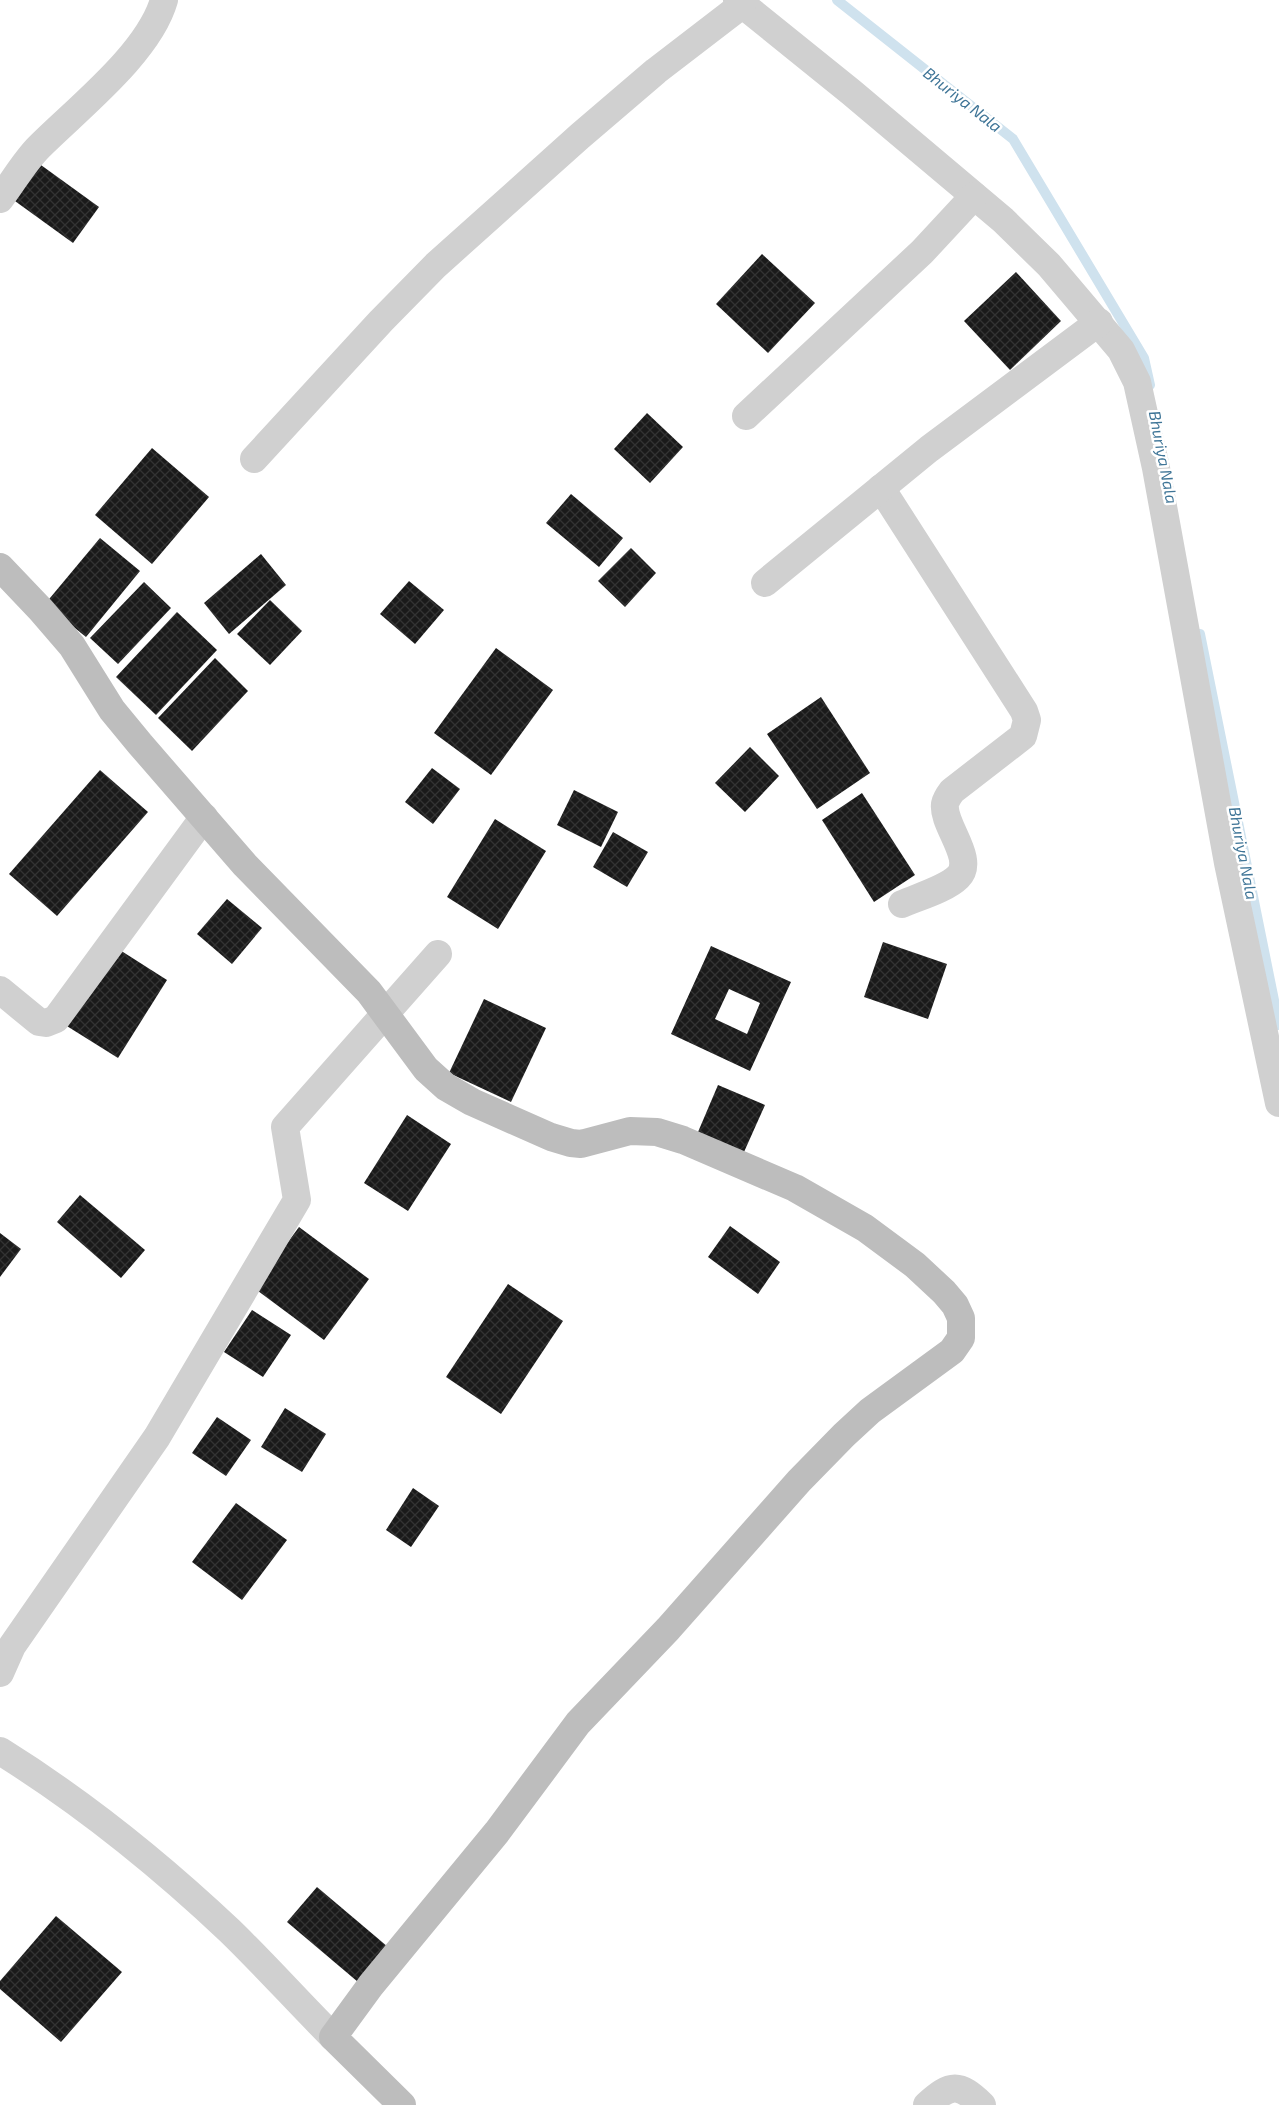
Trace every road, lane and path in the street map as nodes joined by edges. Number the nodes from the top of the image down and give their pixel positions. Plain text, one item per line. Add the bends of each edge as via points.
1 (164, 0) edge
2 (740, 2) edge
3 (974, 196) junction
4 (0, 199) edge
5 (1099, 322) junction
6 (746, 416) dead end
7 (254, 458) dead end
8 (881, 488) junction
9 (0, 567) edge
10 (765, 583) dead end
11 (204, 817) junction
12 (902, 904) dead end
13 (438, 954) dead end
14 (0, 990) edge
15 (386, 1013) junction
16 (1279, 1103) edge
17 (0, 1673) edge
18 (0, 1750) edge
19 (334, 2037) junction
20 (402, 2105) edge
21 (928, 2105) edge
22 (982, 2105) edge

1 - 4 street via 151,29 137,48 37,149
2 - 3 street
2 - 7 street via 580,136 436,265
3 - 5 street via 1049,265
3 - 6 street via 922,252
5 - 8 street
5 - 16 street via 1121,350 1137,382 1156,468 1228,863
8 - 10 street
8 - 12 street via 1027,720 1023,736 947,798 945,812 963,863 959,876
9 - 11 street via 72,646 112,710
11 - 14 street via 56,1019 39,1022
11 - 15 street via 244,865
13 - 15 street
15 - 17 street via 285,1127 297,1200 157,1437 12,1646
15 - 19 street via 426,1069 446,1087 533,1130 581,1144 630,1131 669,1135 803,1193 865,1228 915,1265 956,1305 962,1328 961,1338 952,1351 870,1410 799,1481 668,1629 578,1723 497,1832 371,1985
18 - 19 street via 51,1782 148,1858 229,1930
19 - 20 street
21 - 22 street via 942,2092 954,2088 968,2091

